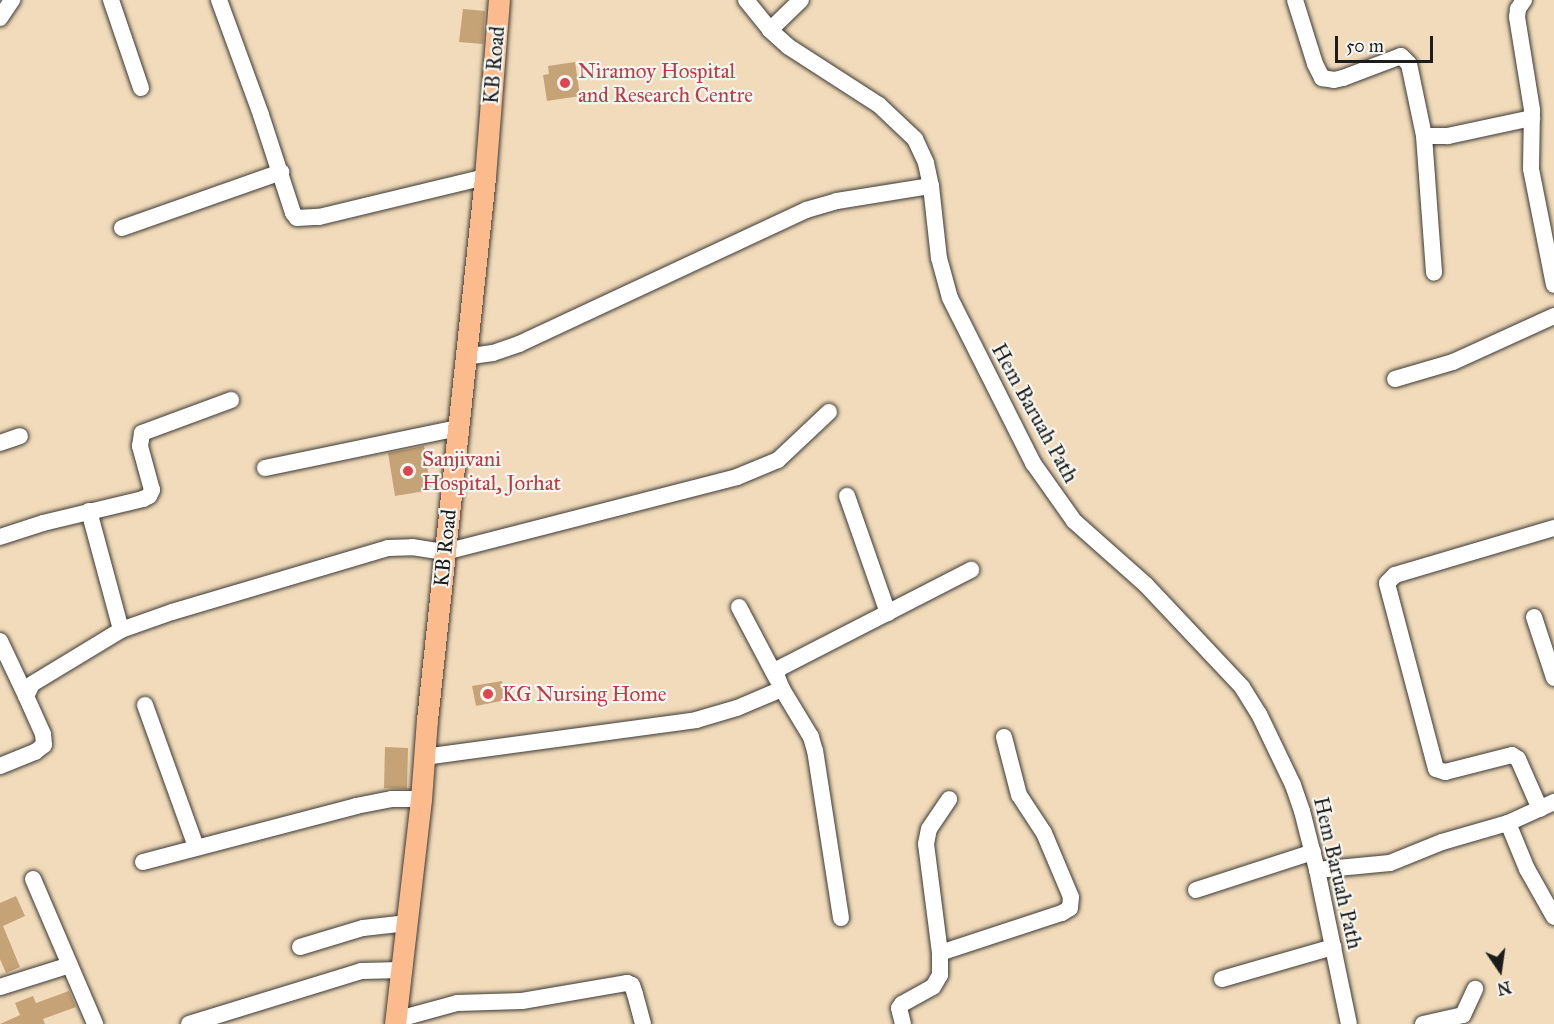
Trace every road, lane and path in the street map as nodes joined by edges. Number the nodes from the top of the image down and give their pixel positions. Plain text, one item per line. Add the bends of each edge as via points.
1 (12, 0) edge
2 (111, 0) edge
3 (219, 0) edge
4 (499, 0) edge
5 (746, 0) edge
6 (801, 0) edge
7 (1295, 0) edge
8 (1524, 0) edge
9 (0, 18) edge
10 (770, 30) junction
11 (141, 88) dead end
12 (1532, 118) junction
13 (1424, 136) junction
14 (281, 172) junction
15 (485, 177) junction
16 (931, 186) junction
17 (122, 228) dead end
18 (1434, 273) dead end
19 (1554, 285) edge
20 (1554, 316) edge
21 (464, 357) junction
22 (1395, 379) dead end
23 (231, 400) dead end
24 (829, 412) dead end
25 (458, 428) junction
26 (20, 436) dead end
27 (0, 443) edge
28 (265, 468) dead end
29 (848, 496) dead end
30 (89, 512) junction
31 (1554, 528) edge
32 (0, 537) edge
33 (445, 552) junction
34 (971, 570) dead end
35 (739, 607) dead end
36 (888, 613) junction
37 (1534, 617) dead end
38 (121, 630) junction
39 (0, 641) edge
40 (1554, 678) edge
41 (779, 684) junction
42 (26, 696) junction
43 (145, 705) dead end
44 (1004, 737) dead end
45 (424, 757) junction
46 (0, 766) edge
47 (421, 799) junction
48 (949, 799) dead end
49 (1547, 806) edge
50 (1509, 823) junction
51 (196, 847) junction
52 (1313, 852) junction
53 (143, 862) dead end
54 (1317, 870) junction
55 (33, 879) dead end
56 (1196, 890) dead end
57 (1554, 917) edge
58 (841, 918) dead end
59 (408, 923) junction
60 (300, 947) dead end
61 (1334, 947) junction
62 (940, 953) junction
63 (70, 965) junction
64 (402, 970) junction
65 (1222, 979) dead end
66 (0, 987) edge
67 (1475, 989) dead end
68 (395, 1022) edge
69 (95, 1024) edge
70 (189, 1024) edge
71 (643, 1024) edge
72 (903, 1024) edge
73 (1349, 1024) edge
74 (1424, 1024) edge

1 - 9 street
2 - 11 street
3 - 14 street
4 - 15 main road, KB Road
5 - 10 street, Hem Baruah Path
6 - 10 street
7 - 13 street via 1322,78 1334,80 1393,58 1406,58
8 - 12 street via 1518,9 1518,27
10 - 16 street, Hem Baruah Path via 789,47 879,105 908,130 922,151
12 - 13 street via 1448,136
12 - 19 street via 1533,186
13 - 18 street
14 - 15 street via 292,213 306,219
14 - 17 street
15 - 21 main road, KB Road
16 - 21 street via 806,210 509,348
16 - 52 street, Hem Baruah Path via 947,291 1023,446 1074,520 1146,585 1242,687 1293,785
20 - 22 street via 1453,362
21 - 25 main road, KB Road
23 - 30 street via 142,434 139,439 152,490 149,496
24 - 33 street via 778,460 759,470
25 - 28 street
25 - 33 main road, KB Road
26 - 27 street
29 - 36 street
30 - 32 street
30 - 38 street
31 - 49 street via 1395,575 1387,583 1436,770 1450,771 1512,756 1518,759
33 - 38 street via 388,548
33 - 45 main road, KB Road
34 - 36 street
35 - 41 street
36 - 41 street via 780,668
37 - 40 street
38 - 42 street via 32,684
39 - 42 street
41 - 45 street via 737,708 696,720
41 - 58 street via 811,736 815,751
42 - 46 street via 44,745
43 - 51 street
44 - 62 street via 1019,795 1044,833 1071,897 1070,908
45 - 47 main road, KB Road
47 - 51 street via 356,806
47 - 59 main road, KB Road
48 - 62 street via 929,829 926,844
49 - 50 street
50 - 54 street via 1442,842 1381,866
50 - 57 street via 1530,875
51 - 53 street
52 - 54 street, Hem Baruah Path
52 - 56 street
54 - 61 street, Hem Baruah Path
55 - 63 street
59 - 60 street via 363,928
59 - 64 main road, KB Road
61 - 65 street
61 - 73 street, Hem Baruah Path
62 - 72 street via 938,981 902,1004 899,1008
63 - 66 street
63 - 69 street
64 - 68 main road, KB Road
64 - 70 street via 361,971
67 - 74 street via 1463,1015
68 - 71 street via 457,1003 522,1001 627,983 632,986

